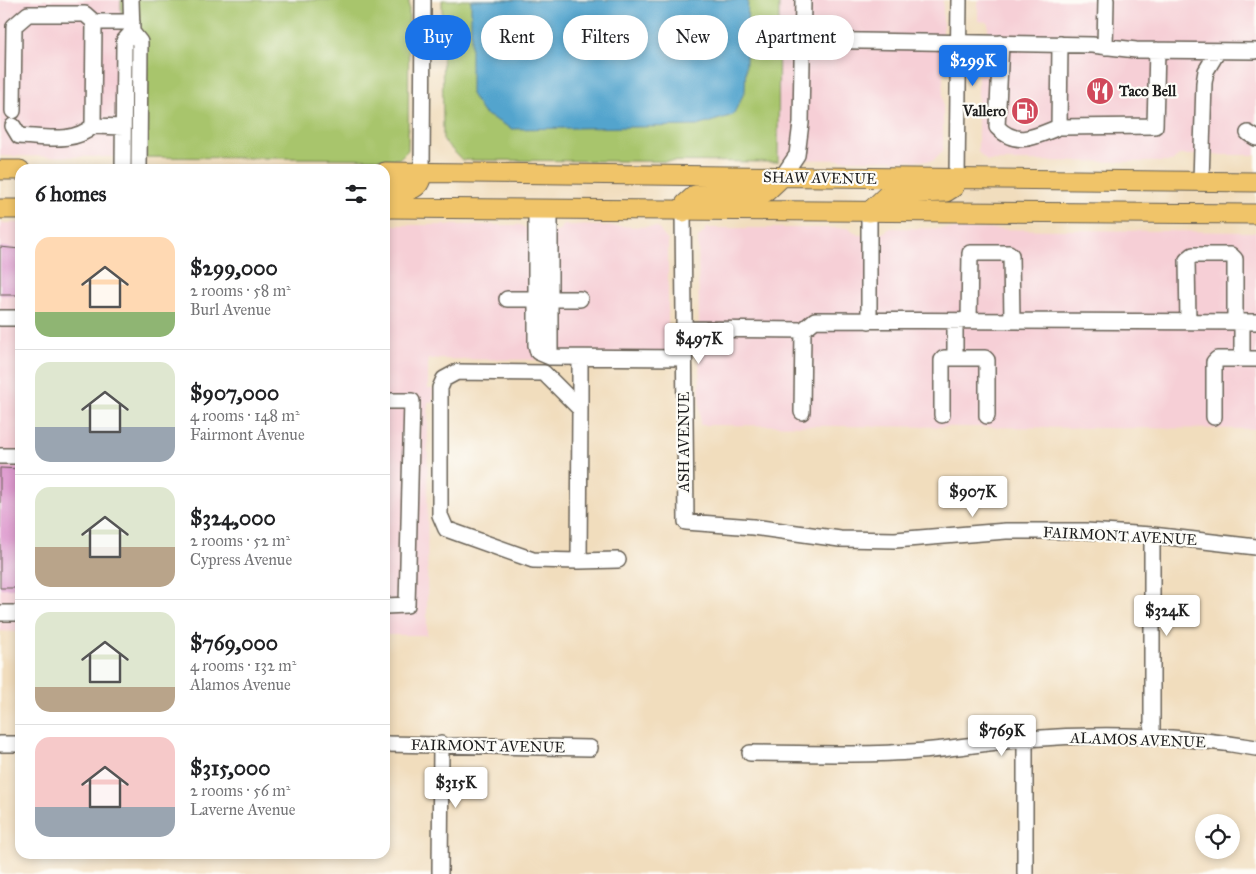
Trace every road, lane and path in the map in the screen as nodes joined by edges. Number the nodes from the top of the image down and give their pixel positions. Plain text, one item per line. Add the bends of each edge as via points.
1 (131, 0) edge
2 (423, 0) edge
3 (803, 0) edge
4 (959, 0) edge
5 (1106, 0) edge
6 (803, 15) edge
7 (94, 22) junction
8 (132, 27) junction
9 (854, 41) edge
10 (958, 43) junction
11 (1001, 43) junction
12 (1060, 44) junction
13 (1105, 47) junction
14 (1156, 50) junction
15 (1218, 51) junction
16 (1256, 51) edge
17 (803, 60) edge
18 (93, 126) junction
19 (124, 127) junction
20 (1058, 127) junction
21 (123, 164) edge
22 (138, 164) edge
23 (0, 170) edge
24 (15, 170) edge
25 (390, 172) edge
26 (422, 172) junction
27 (782, 177) junction
28 (957, 179) junction
29 (1201, 181) junction
30 (1256, 182) edge
31 (390, 190) edge
32 (390, 208) edge
33 (0, 209) edge
34 (15, 209) edge
35 (543, 210) junction
36 (683, 212) junction
37 (869, 212) junction
38 (1256, 214) edge
39 (507, 299) dead end
40 (543, 299) junction
41 (580, 299) dead end
42 (0, 318) edge
43 (15, 318) edge
44 (869, 321) junction
45 (962, 321) junction
46 (1012, 322) junction
47 (1188, 322) junction
48 (1244, 322) edge
49 (683, 329) junction
50 (802, 330) junction
51 (580, 358) junction
52 (684, 358) junction
53 (955, 358) junction
54 (1249, 359) edge
55 (390, 401) edge
56 (580, 409) junction
57 (802, 412) dead end
58 (942, 415) dead end
59 (987, 416) dead end
60 (1214, 417) dead end
61 (0, 456) edge
62 (15, 456) edge
63 (686, 522) joint
64 (1152, 535) junction
65 (1256, 547) edge
66 (618, 560) dead end
67 (579, 561) junction
68 (390, 606) edge
69 (0, 612) edge
70 (15, 612) edge
71 (1152, 738) junction
72 (1025, 739) junction
73 (0, 744) edge
74 (15, 744) edge
75 (390, 744) edge
76 (441, 744) junction
77 (590, 748) dead end
78 (1256, 748) edge
79 (750, 753) dead end
80 (440, 874) edge
81 (1025, 874) edge

1 - 8 street
2 - 26 street
3 - 6 street
4 - 10 street
5 - 13 street
7 - 8 street
7 - 18 street
7 - 18 street via 85,14 28,14 14,26 12,119 19,136 70,138
8 - 19 street via 124,41
8 - 22 street via 140,42
9 - 10 street
10 - 11 street
10 - 28 street
11 - 12 street
11 - 20 street via 997,127 1015,138 1036,138
12 - 13 street
12 - 20 street
13 - 14 street
14 - 15 street
14 - 20 street via 1155,126
15 - 16 street
15 - 29 street via 1206,71 1204,83
17 - 27 street via 797,154
18 - 19 street
19 - 21 street
23 - 24 main road
25 - 26 main road, SHAW AVENUE
26 - 27 main road, SHAW AVENUE
26 - 31 main road via 416,187
27 - 28 main road, SHAW AVENUE
27 - 36 main road via 766,192 695,195 685,204
28 - 29 main road, SHAW AVENUE
28 - 37 main road via 954,187 946,192 888,194
29 - 30 main road, SHAW AVENUE
32 - 35 main road
33 - 34 main road
35 - 36 main road
35 - 40 street
36 - 37 main road
36 - 49 street, ASH AVENUE
37 - 38 main road
37 - 44 street
39 - 40 street
40 - 41 street
40 - 51 street via 536,346 538,352 550,357
42 - 43 street
44 - 45 street
44 - 50 street via 815,320
45 - 46 street
45 - 46 street via 970,253 1009,253
45 - 53 street
46 - 47 street
47 - 48 street
47 - 48 street via 1188,260 1193,254 1231,254 1235,259
48 - 54 street
49 - 50 street
49 - 52 street, ASH AVENUE
50 - 57 street
51 - 52 street
51 - 56 street
52 - 63 street, ASH AVENUE
53 - 58 street via 942,360
53 - 59 street via 987,360
54 - 60 street via 1217,359 1214,362
55 - 68 street via 412,401 407,605
56 - 67 street
56 - 67 street via 544,373 457,372 444,379 440,388 440,515 446,529 533,560
61 - 62 street
63 - 64 street, FAIRMONT AVENUE via 840,539 895,540 1006,531
64 - 65 street, FAIRMONT AVENUE
64 - 71 street
66 - 67 street
69 - 70 street
71 - 72 street, ALAMOS AVENUE
71 - 78 street, ALAMOS AVENUE
72 - 79 street, ALAMOS AVENUE via 906,753
72 - 81 street
73 - 74 street
75 - 76 street, FAIRMONT AVENUE
76 - 77 street, FAIRMONT AVENUE
76 - 80 street

